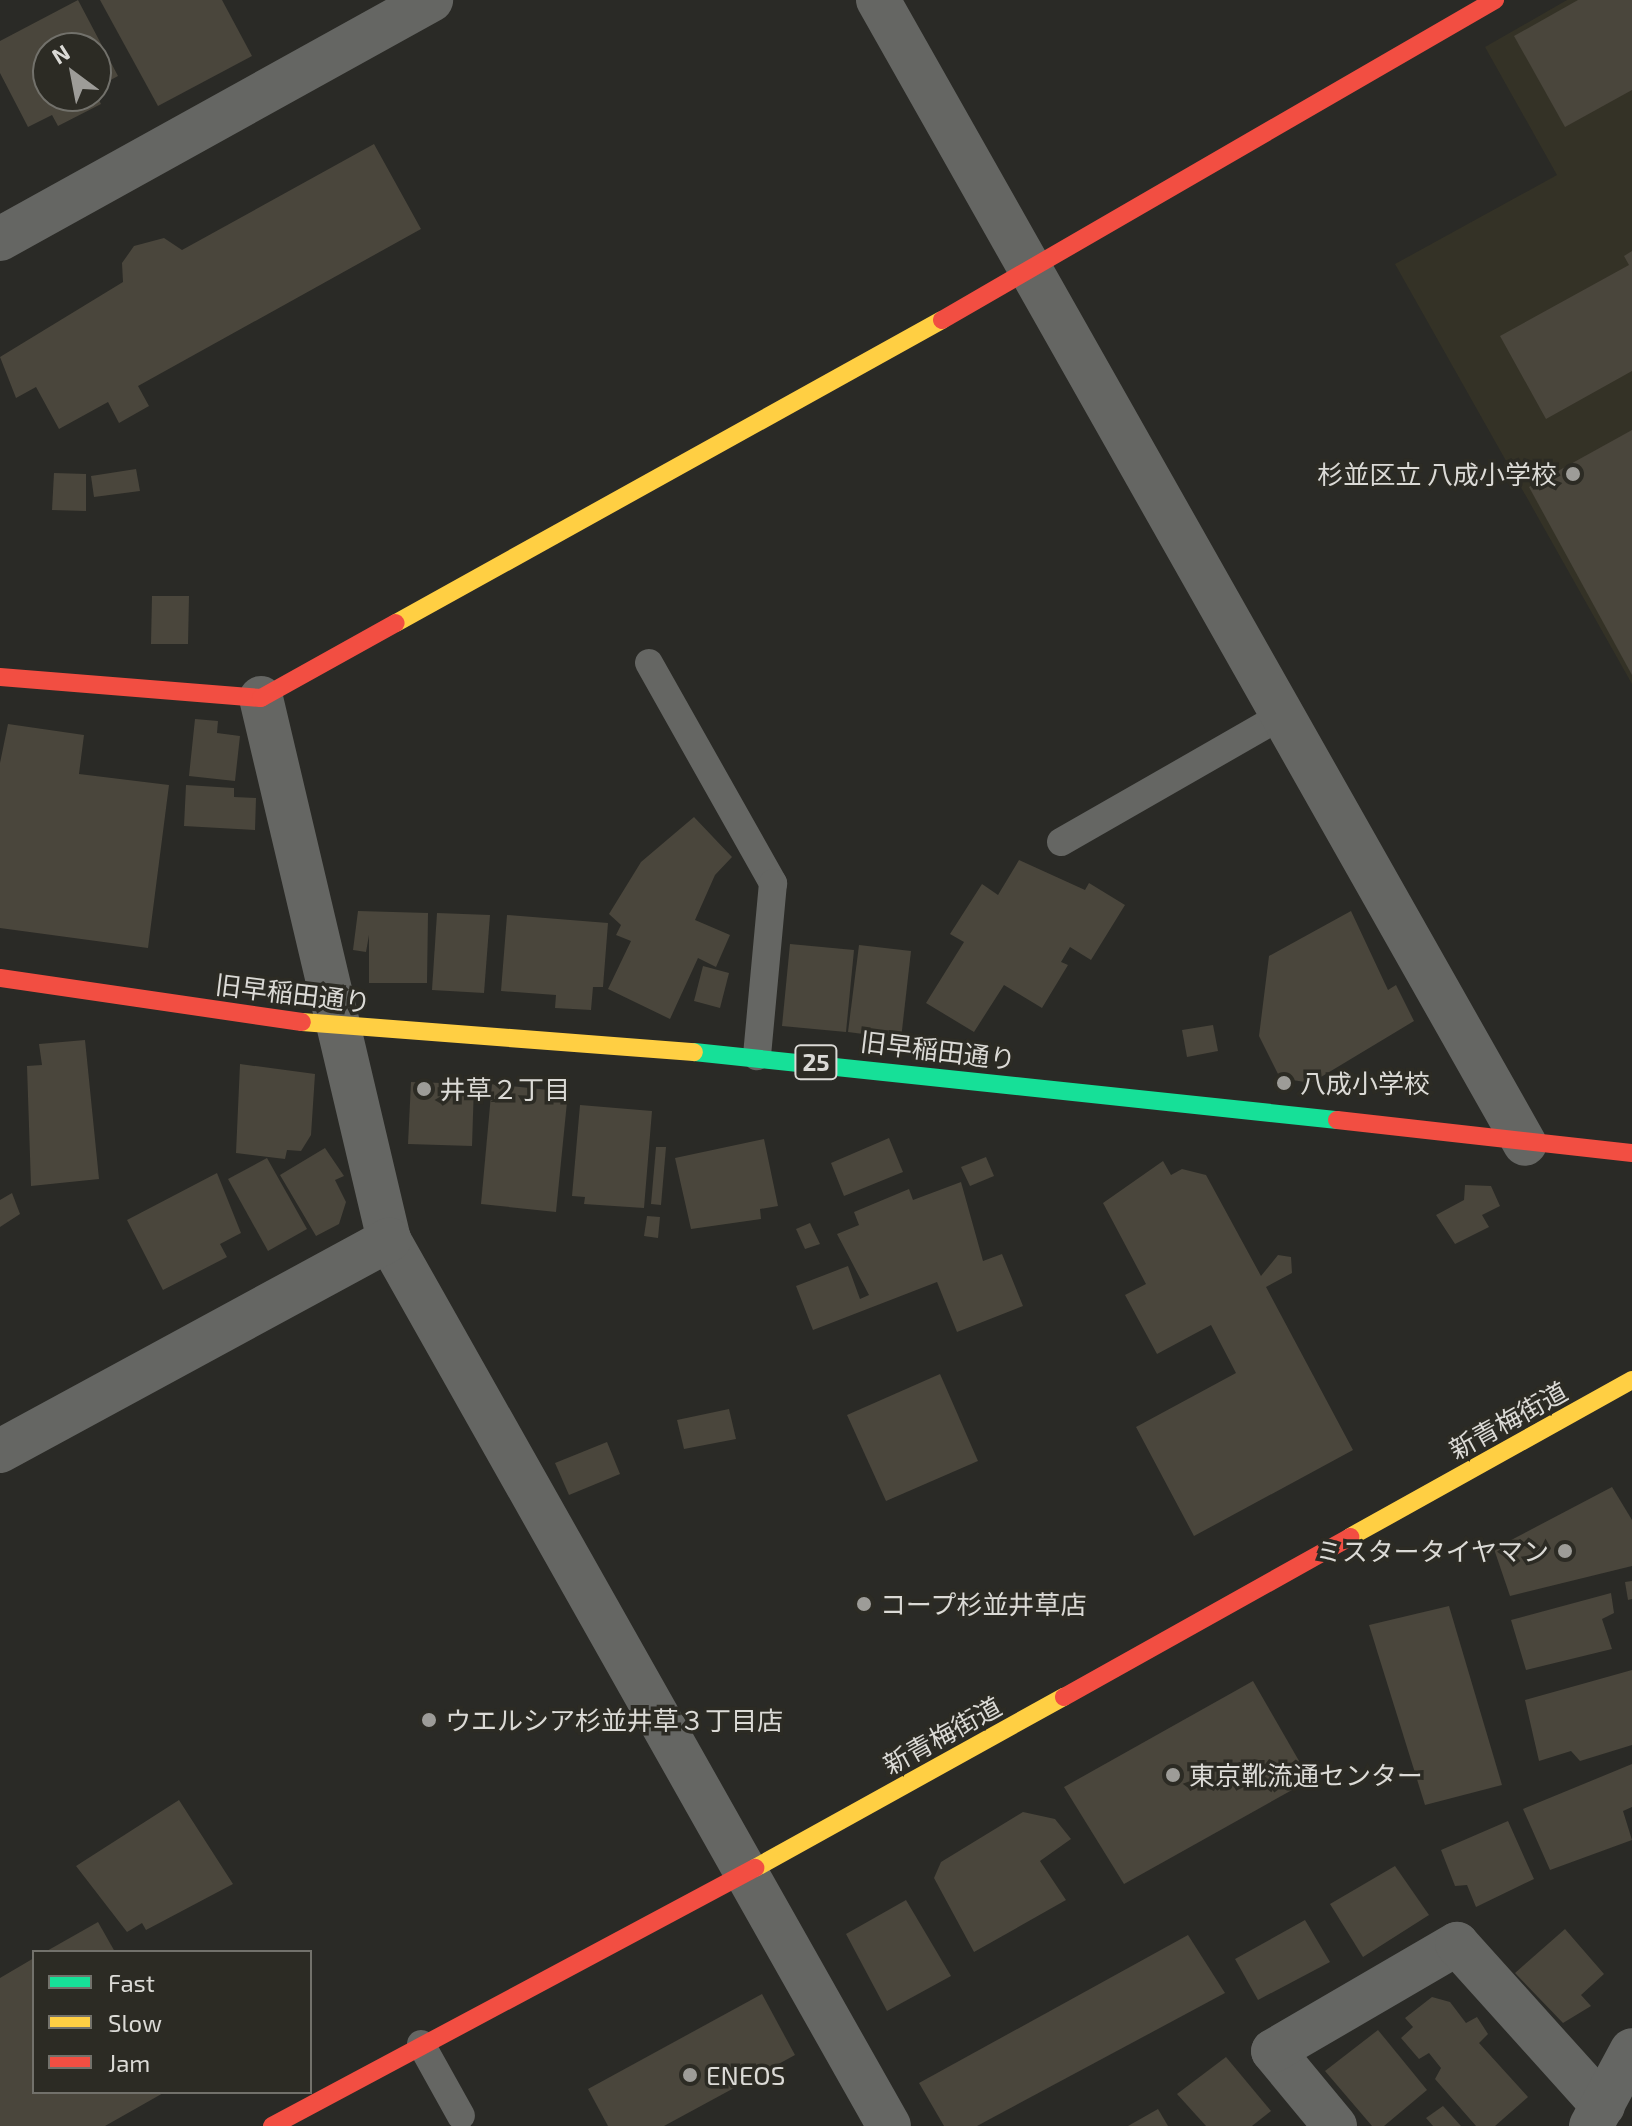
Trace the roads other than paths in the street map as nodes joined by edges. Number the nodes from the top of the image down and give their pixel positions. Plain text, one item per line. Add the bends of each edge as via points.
1 (431, 0) edge
2 (878, 0) edge
3 (1495, 0) edge
4 (0, 239) edge
5 (1033, 270) junction
6 (649, 663) dead end
7 (0, 677) edge
8 (261, 698) junction
9 (1279, 717) junction
10 (1061, 842) dead end
11 (0, 978) edge
12 (337, 1027) junction
13 (757, 1056) junction
14 (1525, 1144) junction
15 (1632, 1153) edge
16 (389, 1240) junction
17 (1632, 1380) edge
18 (0, 1451) edge
19 (747, 1871) junction
20 (421, 2044) junction
21 (1631, 2057) edge
22 (461, 2116) dead end
23 (1597, 2116) edge
24 (272, 2126) edge
25 (889, 2126) edge
26 (1335, 2126) edge

1 - 4 street
2 - 5 street
3 - 5 main road
5 - 8 main road
5 - 9 street
6 - 13 lane via 773,883
7 - 8 main road
8 - 12 street
9 - 10 lane
9 - 14 street
11 - 12 main road, 旧早稲田通り / 25
12 - 13 main road, 旧早稲田通り / 25
12 - 16 street
13 - 14 main road, 旧早稲田通り / 25
14 - 15 main road, 旧早稲田通り / 25
16 - 18 street
16 - 19 street
17 - 19 main road, 新青梅街道
19 - 20 main road, 新青梅街道
19 - 25 street
20 - 22 lane
20 - 24 main road, 新青梅街道
21 - 23 street
23 - 26 street via 1457,1944 1273,2051

